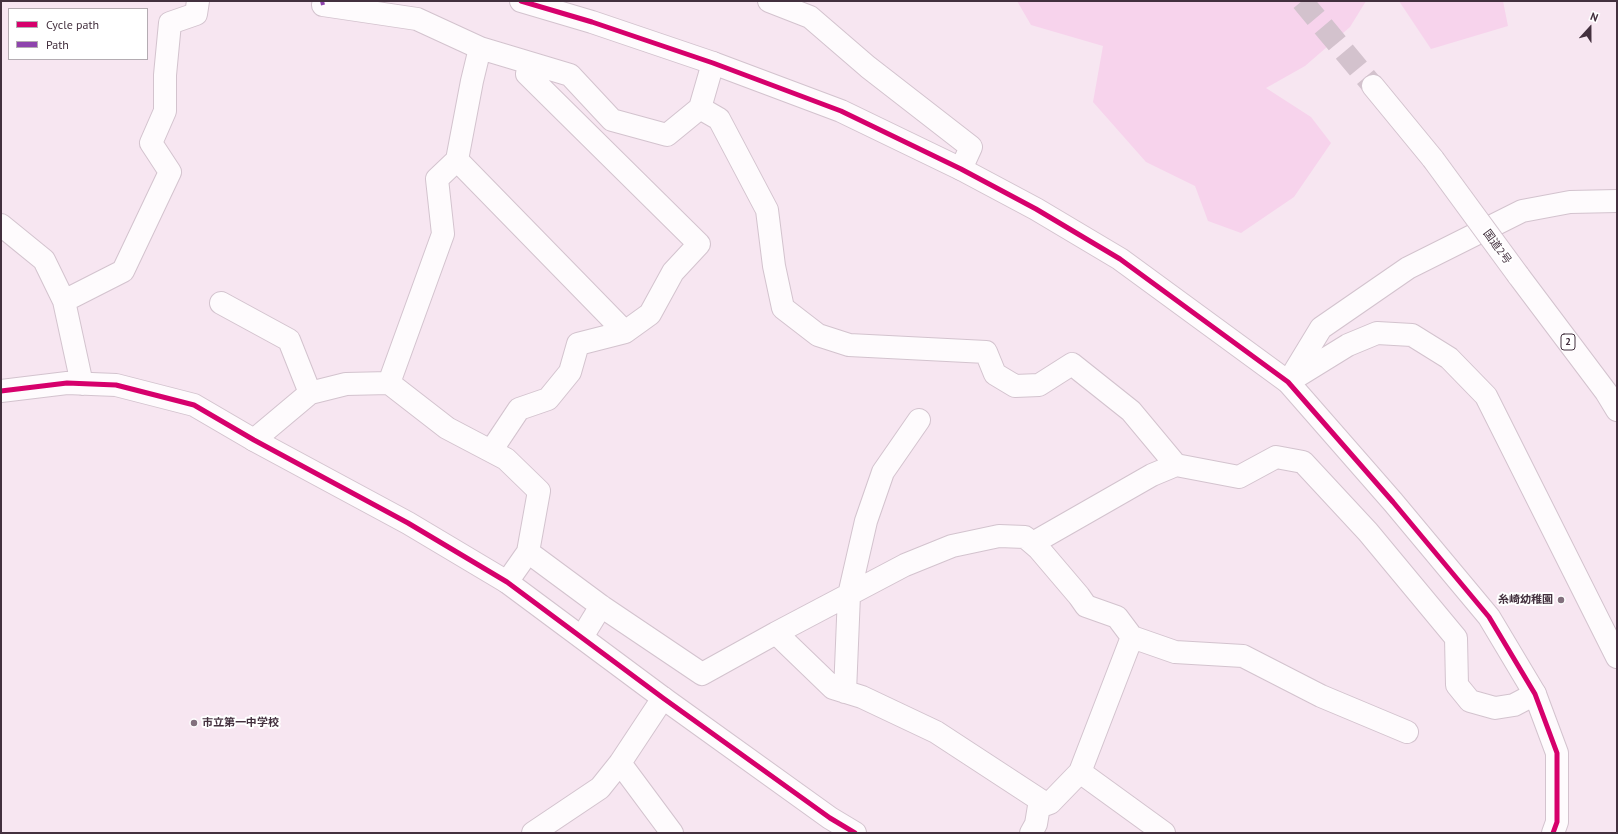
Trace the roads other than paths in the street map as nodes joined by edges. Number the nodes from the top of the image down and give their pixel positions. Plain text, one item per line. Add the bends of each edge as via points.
1 (198, 1) edge
2 (521, 1) edge
3 (769, 1) edge
4 (323, 5) dead end
5 (480, 48) junction
6 (529, 62) junction
7 (713, 63) junction
8 (1373, 86) tunnel mouth
9 (700, 108) junction
10 (457, 160) junction
11 (961, 169) junction
12 (1617, 201) edge
13 (1, 225) edge
14 (64, 301) junction
15 (220, 303) dead end
16 (625, 332) junction
17 (1288, 382) junction
18 (389, 383) junction
19 (82, 384) junction
20 (1, 391) edge
21 (310, 393) junction
22 (1617, 410) edge
23 (919, 420) dead end
24 (254, 440) junction
25 (491, 451) junction
26 (1176, 465) junction
27 (1033, 544) junction
28 (528, 552) junction
29 (507, 582) junction
30 (849, 595) junction
31 (601, 606) junction
32 (776, 633) junction
33 (582, 637) junction
34 (1132, 637) junction
35 (1617, 657) edge
36 (845, 692) junction
37 (1535, 694) junction
38 (663, 698) junction
39 (1407, 732) dead end
40 (620, 763) junction
41 (1080, 772) junction
42 (1039, 808) junction
43 (533, 833) edge
44 (672, 833) edge
45 (855, 833) edge
46 (1031, 833) edge
47 (1164, 833) edge
48 (1553, 833) edge

1 - 14 main road via 196,14 170,23 165,75 165,111 151,143 170,172 123,271
2 - 7 main road
3 - 11 main road via 810,17 868,67 971,147
4 - 5 main road via 417,19
5 - 6 main road
5 - 10 main road
6 - 9 main road via 570,75 612,120 667,135
6 - 16 main road via 527,74 699,244 673,272 650,314
7 - 9 main road
7 - 11 main road via 841,110
8 - 22 main road, 国道2号 / 2, bridge via 1433,159
9 - 26 main road via 719,119 767,210 774,266 783,308 818,335 849,345 986,352 995,374 1015,386 1040,385 1072,364 1131,412
10 - 16 main road
10 - 18 main road via 437,179 443,234
11 - 17 main road via 1036,209 1120,259
12 - 17 main road via 1570,202 1522,211 1408,268 1321,328
13 - 14 main road via 44,260
14 - 19 main road
15 - 21 main road via 289,340
16 - 25 main road via 578,344 566,378 548,399 519,409
17 - 35 main road via 1348,345 1377,333 1412,335 1449,358 1486,396
17 - 37 main road via 1393,502 1488,617
18 - 21 main road via 346,384
18 - 25 main road via 447,428
19 - 20 main road via 67,383
19 - 24 main road via 116,385 194,405
21 - 24 main road
23 - 30 main road via 883,472 866,521
24 - 29 main road via 408,523
25 - 28 main road via 506,459 539,491
26 - 27 main road via 1152,475
26 - 37 main road via 1239,477 1276,457 1303,462 1368,532 1456,638 1457,685 1470,701 1495,708 1514,704
27 - 30 main road via 1025,537 1000,536 952,546 905,565
27 - 34 main road via 1086,606 1117,617
28 - 29 main road
28 - 31 main road
29 - 33 main road
30 - 32 main road
30 - 36 main road
31 - 32 main road via 702,674
31 - 33 main road
32 - 36 main road via 833,688
33 - 38 main road
34 - 39 main road via 1175,652 1243,656 1321,696
34 - 41 main road
36 - 42 main road via 862,697 936,732 1040,800
37 - 48 main road via 1557,753 1557,822
38 - 40 main road
38 - 45 main road via 830,818
40 - 43 main road via 600,788
40 - 44 main road
41 - 42 main road via 1050,803
41 - 47 main road
42 - 46 main road via 1036,824

